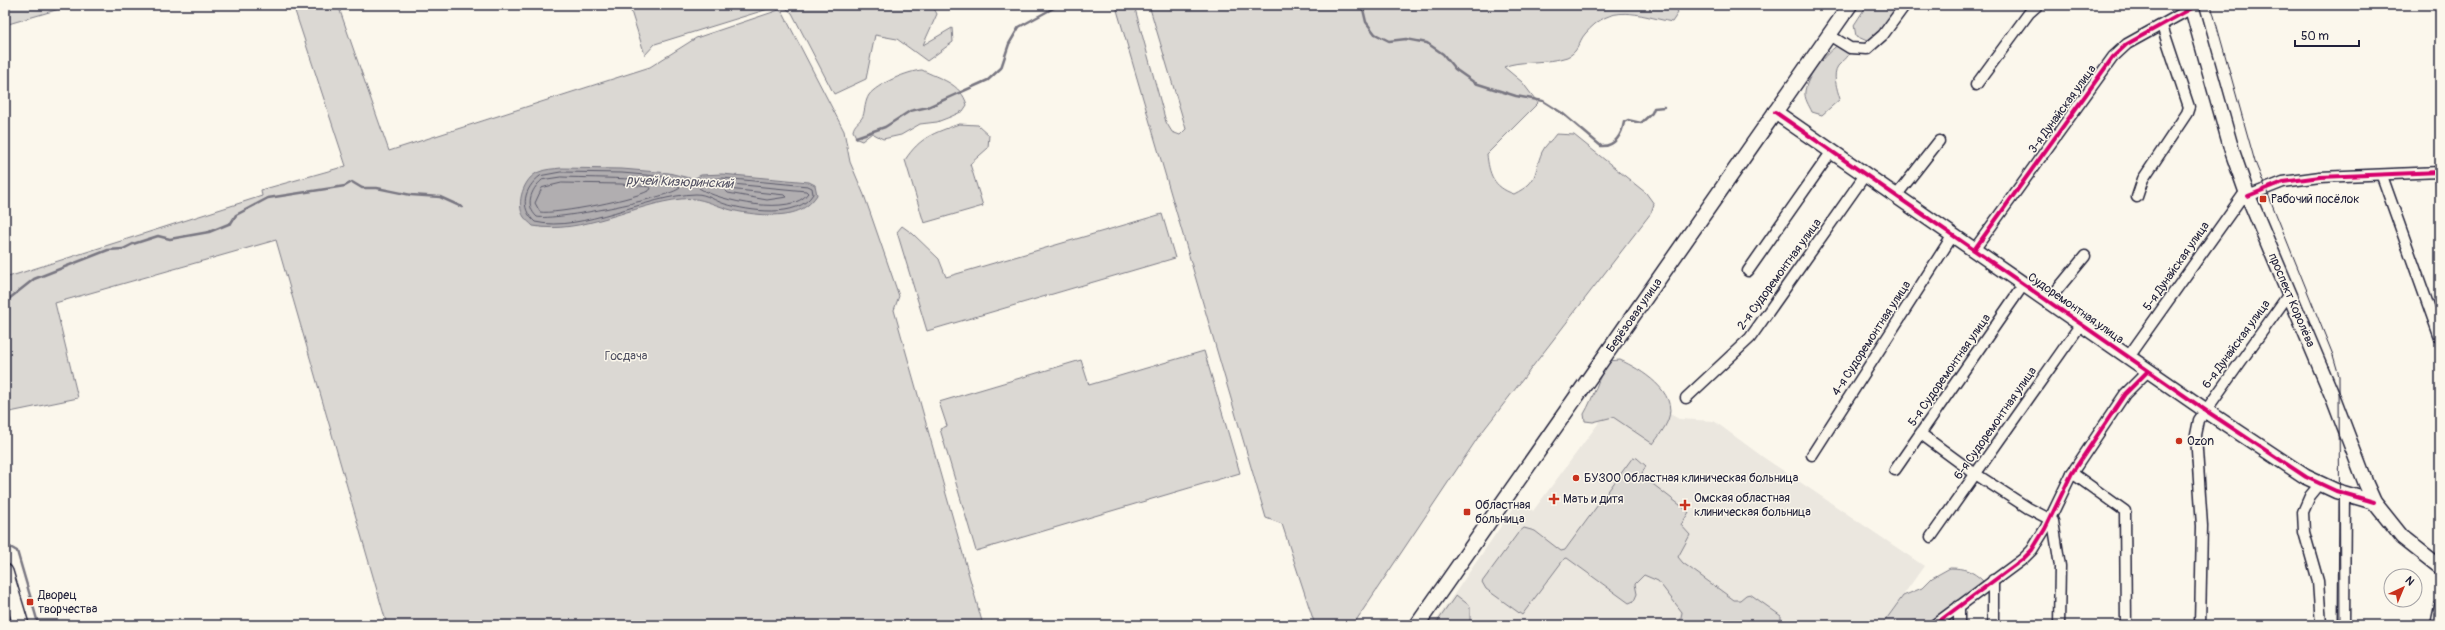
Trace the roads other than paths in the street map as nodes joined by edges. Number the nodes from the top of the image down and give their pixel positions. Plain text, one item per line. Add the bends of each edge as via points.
1 (1850, 5) edge
2 (1905, 5) edge
3 (2038, 5) edge
4 (2191, 6) edge
5 (2162, 26) junction
6 (1829, 35) junction
7 (1976, 85) dead end
8 (1775, 112) junction
9 (1939, 141) dead end
10 (1832, 151) junction
11 (2440, 172) edge
12 (1865, 175) junction
13 (2382, 176) junction
14 (2247, 193) junction
15 (1896, 196) junction
16 (2137, 196) dead end
17 (1953, 235) junction
18 (1974, 250) junction
19 (2084, 256) dead end
20 (1748, 271) dead end
21 (2024, 284) junction
22 (2289, 294) junction
23 (2048, 301) junction
24 (2081, 324) junction
25 (2440, 338) edge
26 (2128, 357) junction
27 (2148, 371) junction
28 (1686, 398) dead end
29 (2205, 410) junction
30 (1921, 434) junction
31 (1812, 455) dead end
32 (1895, 470) dead end
33 (1974, 473) junction
34 (2072, 473) junction
35 (2319, 485) junction
36 (2345, 494) junction
37 (2374, 502) junction
38 (2050, 518) junction
39 (1931, 537) dead end
40 (2440, 567) edge
41 (5, 572) edge
42 (1993, 580) junction
43 (1959, 606) junction
44 (2440, 606) edge
45 (5, 608) edge
46 (10, 625) edge
47 (21, 625) edge
48 (1417, 625) edge
49 (1934, 625) edge
50 (1959, 625) edge
51 (1993, 625) edge
52 (2060, 625) edge
53 (2126, 625) edge
54 (2200, 625) edge
55 (2321, 625) edge
56 (2344, 625) edge
57 (2436, 625) edge

1 - 6 main road, Берёзовая улица
2 - 6 street via 1883,35 1867,49 1850,48
3 - 7 street via 2029,13
4 - 5 street, 3-я Дунайская улица
4 - 14 main road, проспект Королёва
5 - 16 street via 2189,107 2188,113 2142,179
5 - 18 street, 3-я Дунайская улица via 2127,44 2113,57
6 - 8 main road, Берёзовая улица
8 - 10 main road, Судоремонтная улица
8 - 48 main road, Берёзовая улица
9 - 15 street
10 - 12 main road, Судоремонтная улица
10 - 20 street
11 - 13 street
12 - 15 main road, Судоремонтная улица
12 - 28 street, 2-я Судоремонтная улица via 1750,338
13 - 14 street via 2320,177 2283,182
13 - 25 street
14 - 22 main road, проспект Королёва
14 - 26 street, 5-я Дунайская улица
15 - 17 main road, Судоремонтная улица
17 - 18 main road, Судоремонтная улица
17 - 31 street, 4-я Судоремонтная улица
18 - 21 main road, Судоремонтная улица
19 - 23 street
21 - 23 main road, Судоремонтная улица
21 - 30 street, 5-я Судоремонтная улица
22 - 29 street, 6-я Дунайская улица
22 - 37 main road, проспект Королёва
23 - 24 main road, Судоремонтная улица
24 - 26 main road, Судоремонтная улица
24 - 33 street, 6-я Судоремонтная улица
26 - 27 main road, Судоремонтная улица
27 - 29 main road, Судоремонтная улица
27 - 34 street via 2125,394
29 - 35 main road, Судоремонтная улица
29 - 54 street, 6-я Дунайская улица via 2196,435 2202,526
30 - 32 street, 5-я Судоремонтная улица
30 - 33 street
33 - 38 street via 2028,508
33 - 39 street, 6-я Судоремонтная улица
34 - 38 street
34 - 53 street via 2125,511
35 - 36 main road, Судоремонтная улица
35 - 55 street via 2310,496 2303,512 2304,532 2318,581
36 - 37 main road, Судоремонтная улица
36 - 56 street
37 - 40 main road, проспект Королёва via 2402,537
38 - 42 street via 2032,550
38 - 52 street via 2056,526 2060,566
41 - 47 main road
42 - 43 street
42 - 51 street
43 - 49 street
43 - 50 street
44 - 57 street
45 - 46 main road

